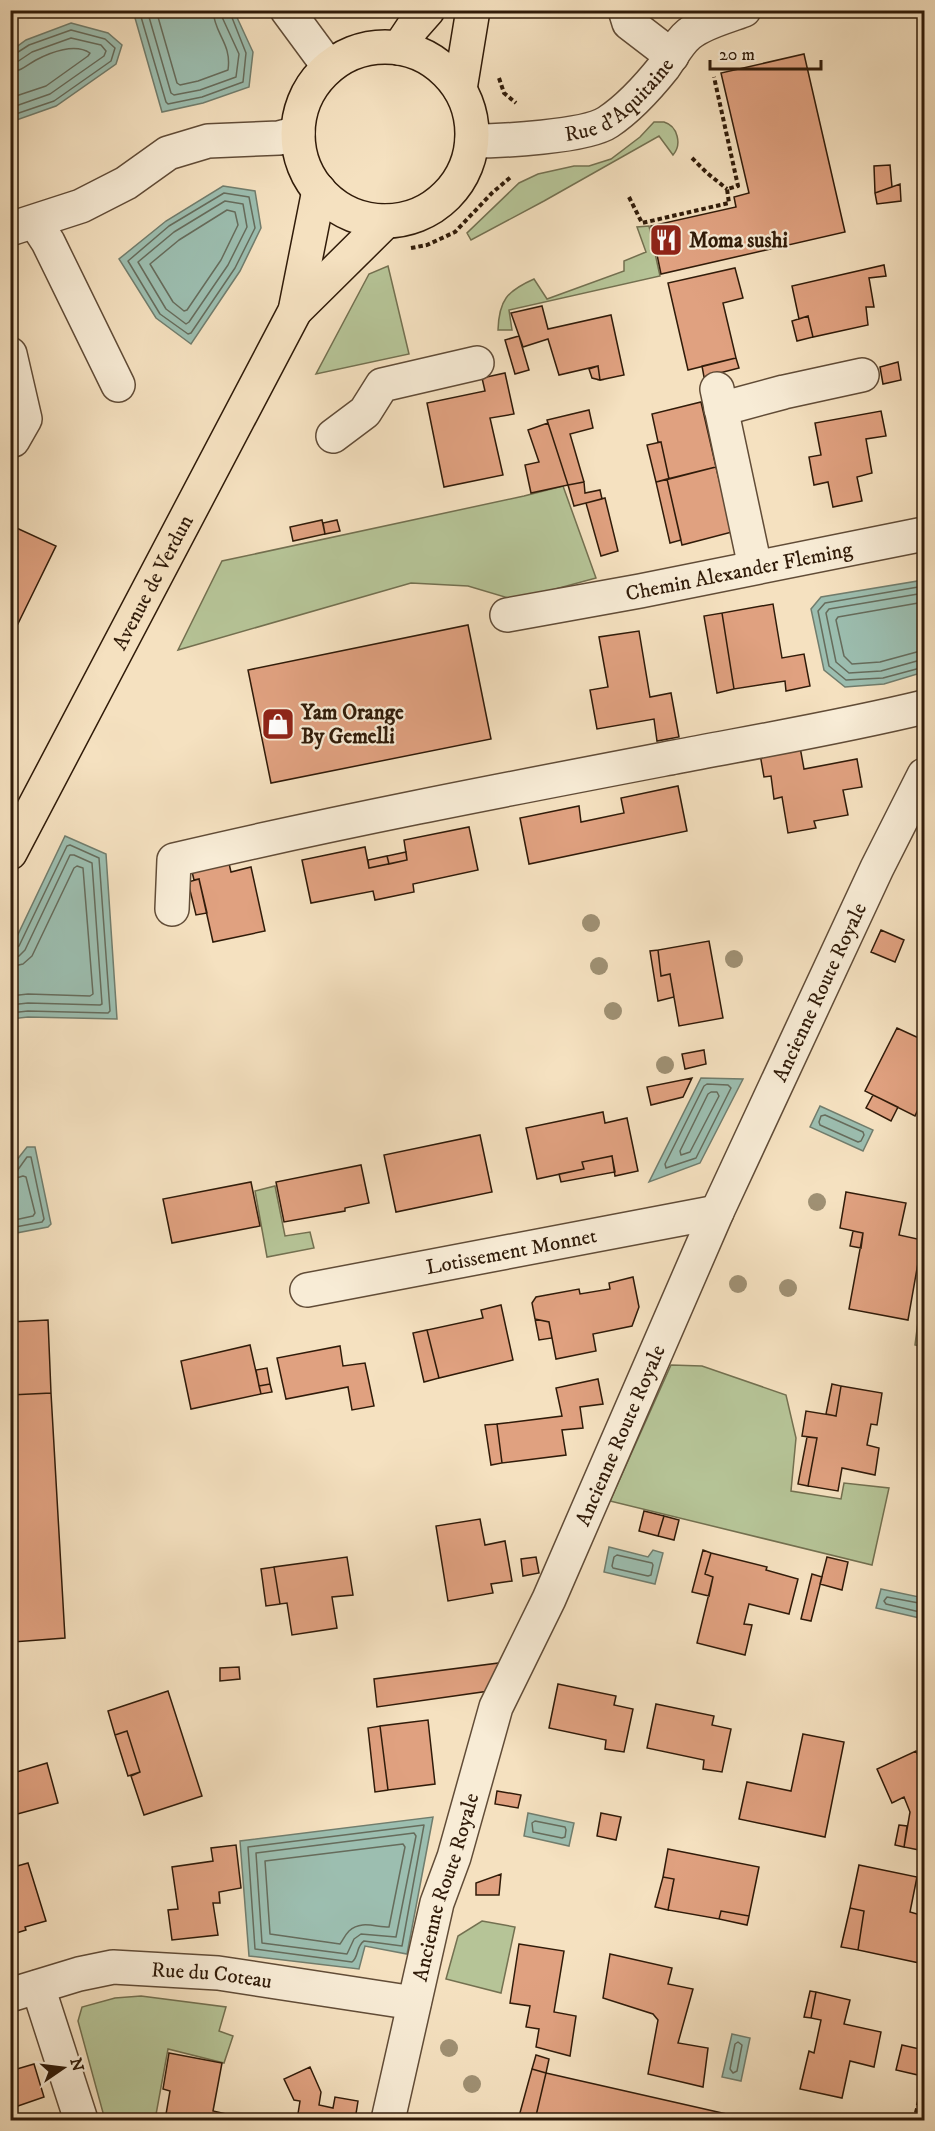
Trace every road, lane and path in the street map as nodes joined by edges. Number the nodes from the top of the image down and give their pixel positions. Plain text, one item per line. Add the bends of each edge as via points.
1 (287, 10) edge
2 (428, 10) edge
3 (473, 10) edge
4 (625, 10) edge
5 (744, 10) edge
6 (399, 48) junction
7 (329, 67) junction
8 (663, 68) junction
9 (714, 77) dead end
10 (460, 89) junction
11 (298, 133) junction
12 (472, 141) junction
13 (692, 158) dead end
14 (726, 189) junction
15 (319, 190) junction
16 (629, 197) dead end
17 (386, 221) junction
18 (23, 225) edge
19 (295, 311) junction
20 (10, 354) edge
21 (477, 363) dead end
22 (862, 375) dead end
23 (118, 385) dead end
24 (333, 436) dead end
25 (11, 446) edge
26 (924, 534) edge
27 (755, 567) junction
28 (507, 615) dead end
29 (924, 707) edge
30 (924, 775) edge
31 (10, 853) edge
32 (172, 909) dead end
33 (717, 1212) junction
34 (307, 1290) dead end
35 (24, 1991) edge
36 (414, 2003) junction
37 (924, 2082) edge
38 (81, 2121) edge
39 (388, 2121) edge
40 (914, 2121) edge

1 - 7 street
2 - 6 main road
3 - 10 main road
4 - 8 street via 629,23
5 - 8 street, Rue d'Aquitaine via 688,35
6 - 7 main road via 374,47 350,54
6 - 10 main road via 423,55 444,69
7 - 11 main road via 307,96
8 - 12 street, Rue d'Aquitaine via 606,124 572,133
9 - 14 path via 738,186
10 - 12 main road via 470,115
11 - 15 main road via 301,153
11 - 18 street via 279,138 208,141 168,153 126,183 81,206
12 - 17 main road via 458,182 444,198 406,218
13 - 14 path
14 - 16 path via 729,203 642,223
15 - 17 main road via 360,217
15 - 19 main road, Avenue de Verdun
17 - 19 main road, Avenue de Verdun
18 - 23 street via 48,242
19 - 31 main road, Avenue de Verdun
20 - 25 street via 25,419
21 - 24 street via 382,385 365,412
22 - 27 street via 784,392 719,399
26 - 27 street, Chemin Alexander Fleming
27 - 28 street, Chemin Alexander Fleming
29 - 32 street via 174,860
30 - 33 street, Ancienne Route Royale
33 - 34 street, Lotissement Monnet
33 - 36 street, Ancienne Route Royale via 549,1599 496,1707 454,1857 437,1903
35 - 36 street, Rue du Coteau via 113,1967 218,1973
35 - 38 street
36 - 39 street, Ancienne Route Royale
37 - 40 path

